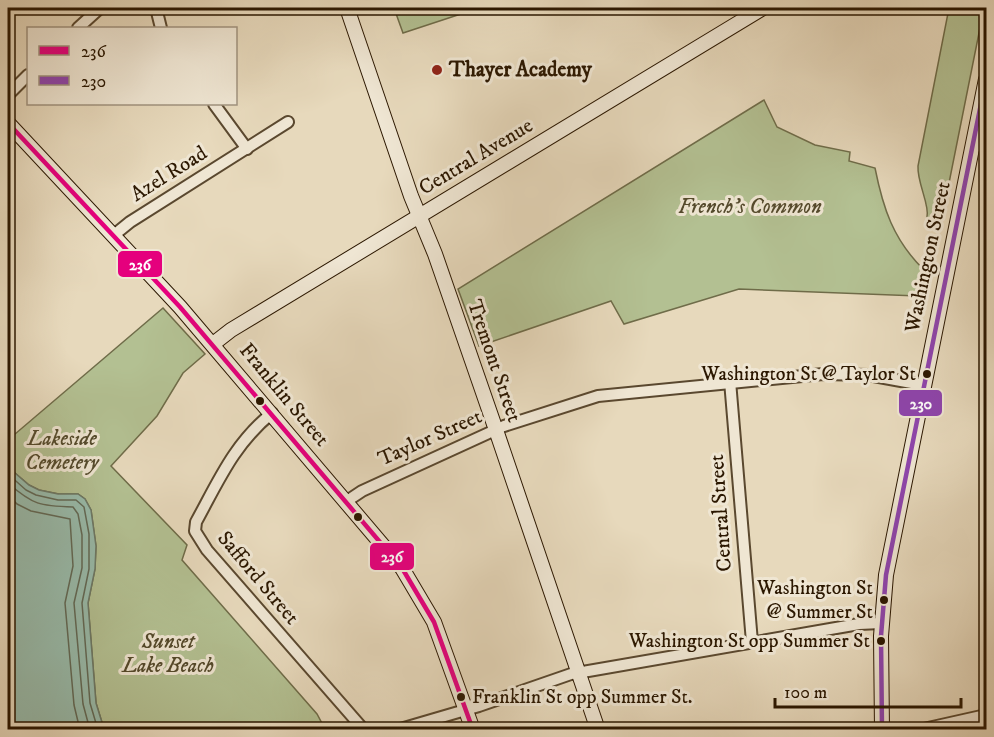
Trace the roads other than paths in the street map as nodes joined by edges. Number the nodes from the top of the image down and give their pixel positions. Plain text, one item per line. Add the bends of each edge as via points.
1 (100, 8) edge
2 (156, 8) edge
3 (347, 8) edge
4 (763, 8) edge
5 (79, 27) edge
6 (161, 27) edge
7 (27, 76) edge
8 (987, 79) edge
9 (8, 95) edge
10 (214, 105) edge
11 (288, 122) dead end
12 (8, 123) edge
13 (980, 147) edge
14 (247, 149) junction
15 (419, 216) junction
16 (114, 235) junction
17 (213, 345) junction
18 (730, 381) junction
19 (923, 385) junction
20 (272, 413) junction
21 (496, 430) junction
22 (347, 501) junction
23 (881, 623) junction
24 (752, 642) junction
25 (578, 672) junction
26 (466, 710) junction
27 (987, 715) edge
28 (364, 729) edge
29 (397, 729) edge
30 (473, 729) edge
31 (598, 729) edge
32 (882, 729) edge
33 (919, 729) edge

1 - 5 street
2 - 6 street
3 - 15 main road, Tremont Street
4 - 15 main road, Central Avenue
7 - 9 street
8 - 13 main road, Washington Street
10 - 14 street
11 - 14 street, Azel Road
12 - 16 main road, Franklin Street
13 - 19 main road, Washington Street
14 - 16 street, Azel Road
15 - 17 main road, Central Avenue via 231,330
15 - 21 main road, Tremont Street
16 - 17 main road, Franklin Street
17 - 20 main road, Franklin Street
18 - 19 street, Taylor Street via 845,374
18 - 21 street, Taylor Street via 588,398
18 - 24 street, Central Street
19 - 23 main road, Washington Street via 888,564
20 - 22 main road, Franklin Street
20 - 28 street, Safford Street via 233,454 196,522 195,531
21 - 22 street, Taylor Street via 362,490
21 - 25 main road, Tremont Street
22 - 26 main road, Franklin Street via 420,594
23 - 24 street
23 - 32 main road, Washington Street
24 - 25 street
25 - 26 street
25 - 31 main road, Tremont Street
26 - 29 street
26 - 30 main road, Franklin Street
27 - 33 street

